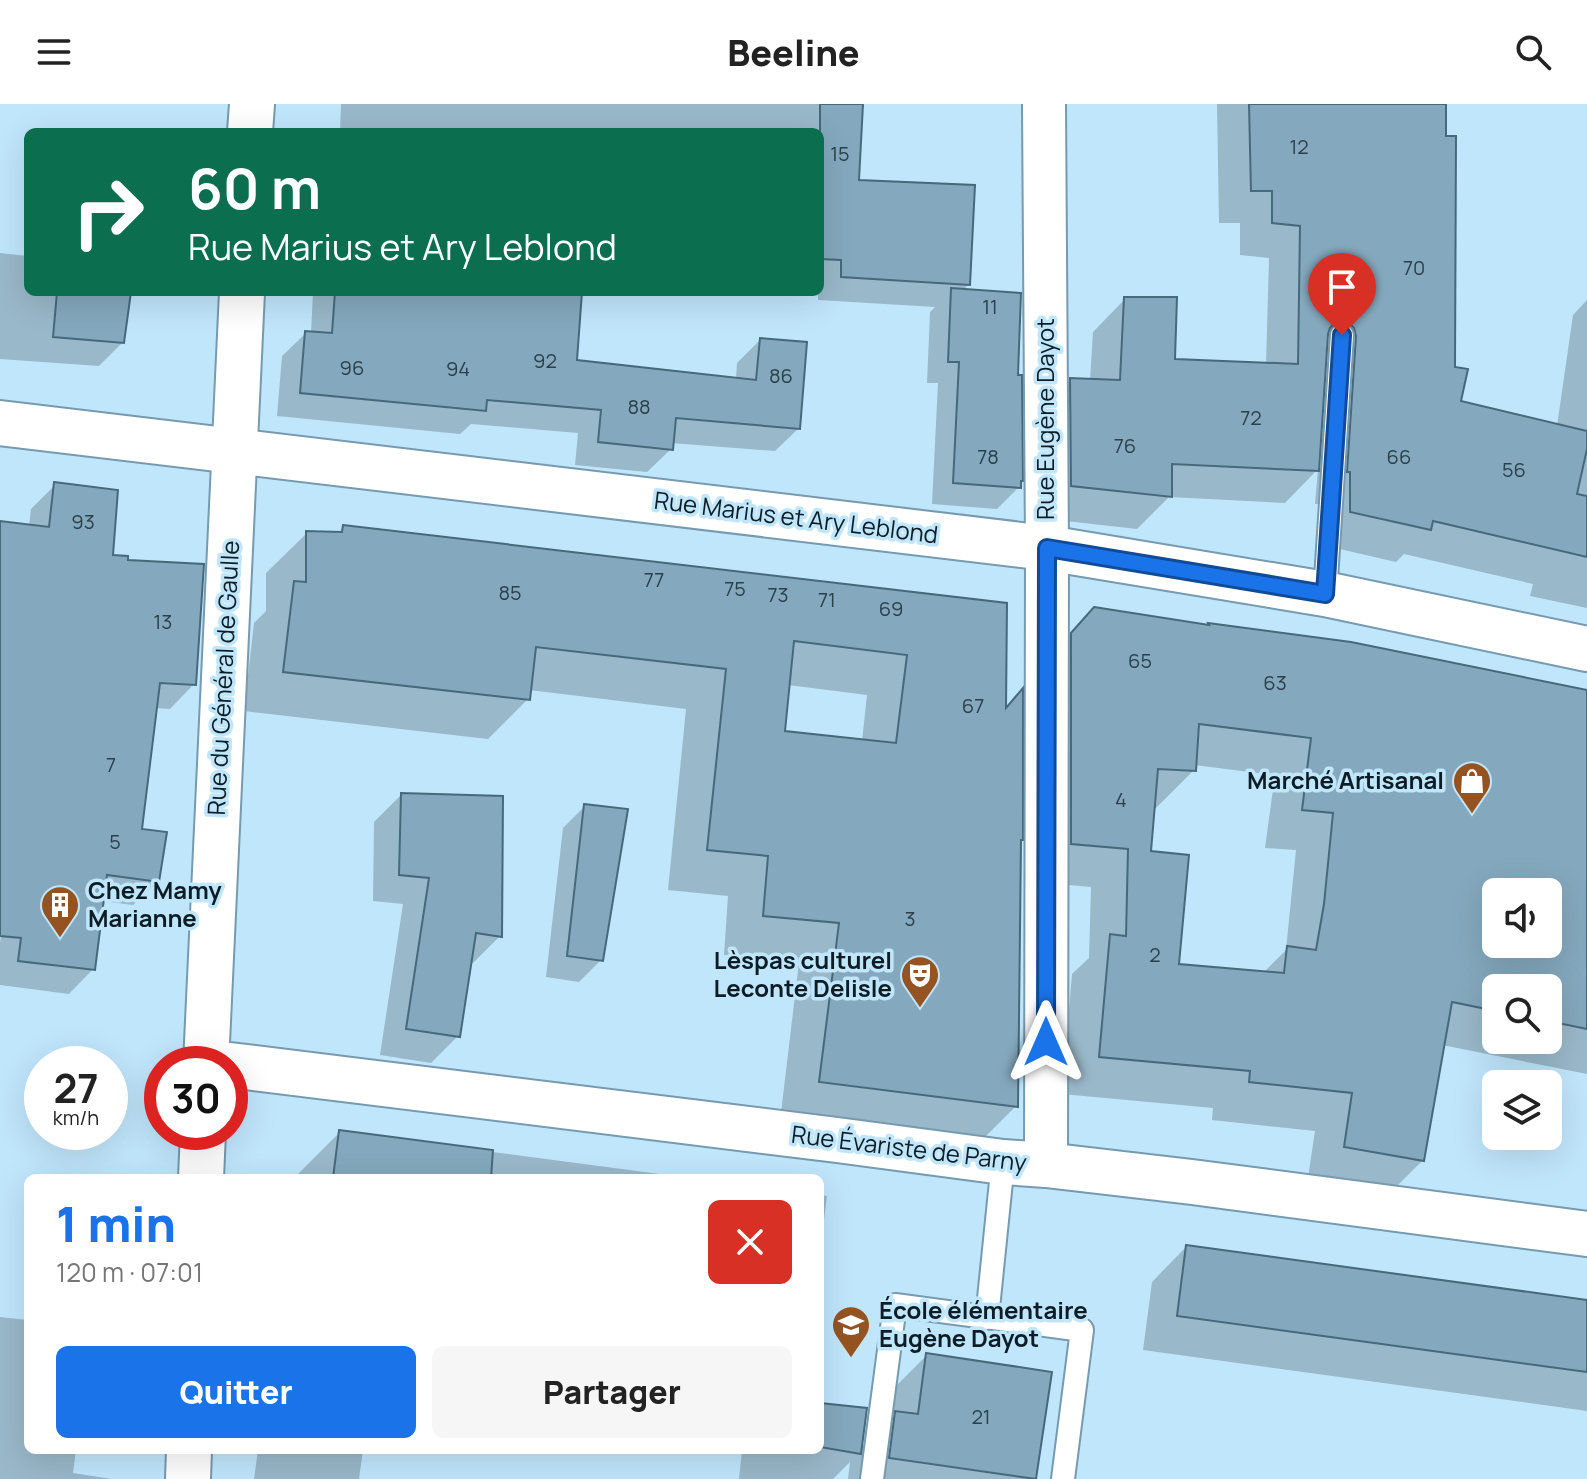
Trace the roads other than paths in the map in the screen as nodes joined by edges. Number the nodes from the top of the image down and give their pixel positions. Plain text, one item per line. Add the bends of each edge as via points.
1 (252, 104) edge
2 (1044, 104) edge
3 (250, 128) edge
4 (242, 296) edge
5 (1342, 335) dead end
6 (0, 423) edge
7 (235, 451) junction
8 (1047, 548) junction
9 (1325, 594) junction
10 (1587, 649) edge
11 (216, 1046) edge
12 (248, 1068) edge
13 (202, 1150) edge
14 (1003, 1162) junction
15 (1046, 1165) junction
16 (201, 1174) edge
17 (1587, 1234) edge
18 (987, 1318) junction
19 (189, 1454) edge
20 (188, 1479) edge
21 (872, 1479) edge
22 (1063, 1479) edge

1 - 3 street
2 - 8 street, Rue Eugène Dayot
4 - 7 street, Rue du Général de Gaulle
5 - 9 lane
6 - 7 street, Rue Marius et Ary Leblond
7 - 8 street, Rue Marius et Ary Leblond
7 - 11 street, Rue du Général de Gaulle
8 - 9 street, Rue Marius et Ary Leblond
8 - 15 street, Rue Eugène Dayot
9 - 10 street, Rue Marius et Ary Leblond
12 - 14 street, Rue Évariste de Parny
13 - 16 street
14 - 15 street, Rue Évariste de Parny
14 - 18 lane
15 - 17 street, Rue Évariste de Parny
18 - 21 lane via 895,1305
18 - 22 lane via 1082,1330
19 - 20 street

